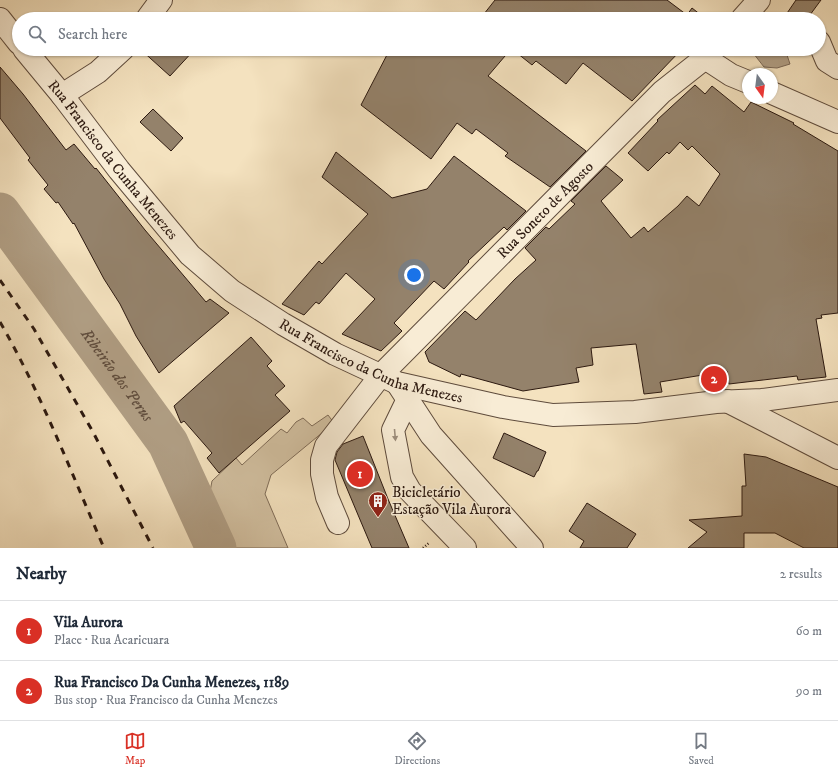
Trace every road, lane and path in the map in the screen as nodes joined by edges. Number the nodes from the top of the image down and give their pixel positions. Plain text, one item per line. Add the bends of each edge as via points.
1 (161, 0) edge
2 (759, 0) edge
3 (152, 12) edge
4 (748, 12) edge
5 (0, 19) edge
6 (12, 34) edge
7 (30, 56) edge
8 (115, 56) edge
9 (707, 56) edge
10 (711, 56) edge
11 (825, 56) edge
12 (838, 68) edge
13 (742, 80) edge
14 (62, 94) junction
15 (778, 96) edge
16 (838, 122) edge
17 (395, 386) junction
18 (838, 390) edge
19 (727, 401) junction
20 (838, 458) edge
21 (338, 523) dead end
22 (465, 548) edge
23 (532, 548) edge

1 - 3 street
2 - 4 street
5 - 6 street
7 - 14 street, Rua Francisco da Cunha Menezes
8 - 14 street via 98,72
9 - 17 street, Rua Soneto de Agosto via 662,92
10 - 13 street via 731,75
11 - 12 street via 827,61
14 - 17 street, Rua Francisco da Cunha Menezes via 119,170 190,255 232,291 283,324
15 - 16 street
17 - 19 street, Rua Francisco da Cunha Menezes via 553,415 635,412
17 - 21 street via 326,446 322,474 327,497
17 -> 22 street via 393,430 402,477 410,491
17 - 23 street via 431,435
18 - 19 street, Rua Francisco da Cunha Menezes via 762,400
19 - 20 street

